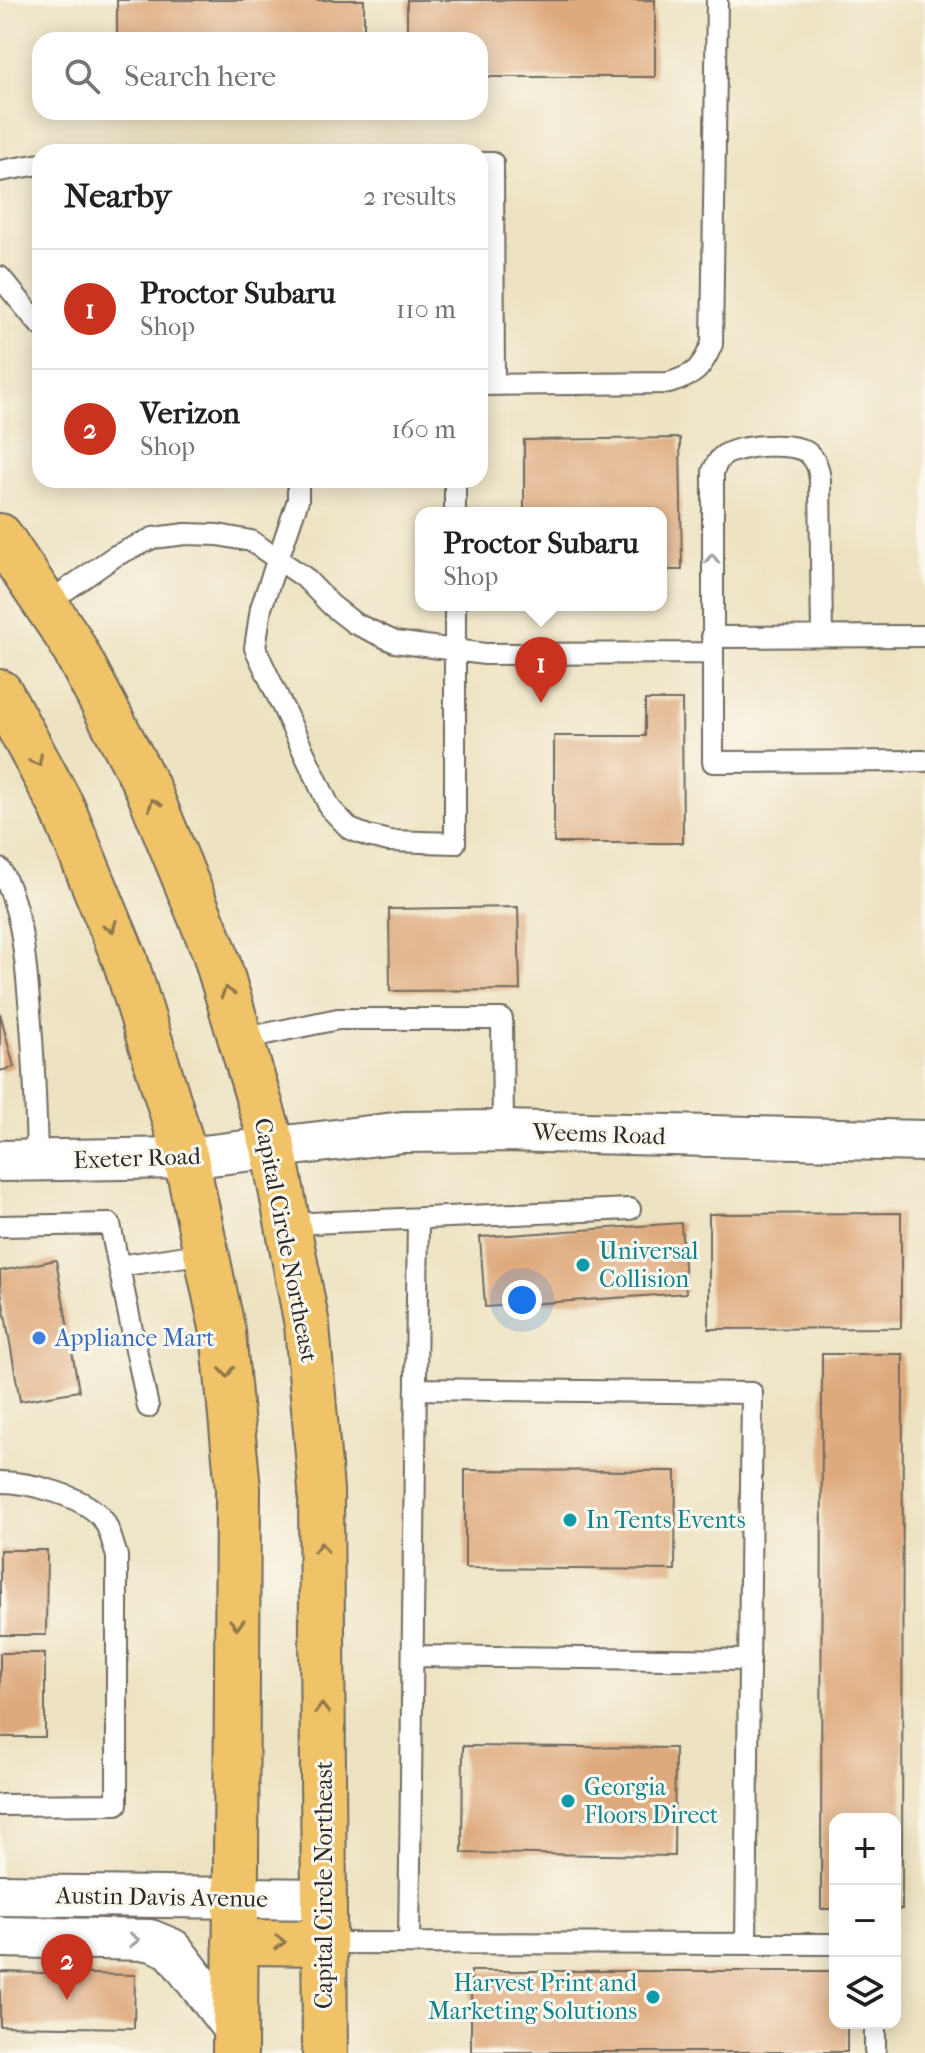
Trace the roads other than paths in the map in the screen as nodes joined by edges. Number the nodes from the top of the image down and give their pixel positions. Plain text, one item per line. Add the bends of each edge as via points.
1 (717, 0) edge
2 (488, 163) edge
3 (32, 165) edge
4 (0, 171) edge
5 (0, 277) edge
6 (32, 312) edge
7 (488, 348) edge
8 (488, 385) edge
9 (298, 488) edge
10 (0, 536) edge
11 (276, 559) junction
12 (46, 604) junction
13 (455, 611) edge
14 (822, 636) junction
15 (925, 636) edge
16 (712, 645) junction
17 (455, 650) junction
18 (0, 692) edge
19 (925, 761) edge
20 (0, 869) edge
21 (241, 1039) junction
22 (503, 1131) junction
23 (925, 1141) edge
24 (273, 1147) junction
25 (186, 1158) junction
26 (19, 1161) edge
27 (630, 1209) dead end
28 (418, 1218) junction
29 (288, 1224) junction
30 (0, 1226) edge
31 (206, 1253) junction
32 (119, 1266) junction
33 (416, 1389) junction
34 (148, 1407) dead end
35 (0, 1482) edge
36 (413, 1656) junction
37 (750, 1660) junction
38 (0, 1805) edge
39 (0, 1895) edge
40 (236, 1898) junction
41 (323, 1899) junction
42 (0, 1937) edge
43 (235, 1942) junction
44 (324, 1943) junction
45 (409, 1943) junction
46 (746, 1944) junction
47 (829, 1944) edge
48 (875, 2029) edge
49 (235, 2042) edge
50 (875, 2050) dead end
51 (325, 2053) edge

1 - 8 lane via 712,344 703,365 690,377 669,383
2 - 7 lane via 493,163
3 - 4 lane
5 - 6 lane
9 - 11 lane
10 - 12 main road, Capital Circle Northeast
11 - 12 lane via 251,541 218,535 153,538 115,556
11 - 17 lane via 375,635
11 - 17 lane via 255,648 330,808 350,829 389,841 455,843
21 -> 12 main road, Capital Circle Northeast via 214,950 147,787
13 - 17 lane
14 - 15 lane
14 - 16 lane
16 -> 14 lane via 713,471 720,457 741,447 798,448 818,465
16 - 17 lane via 485,654
16 - 19 lane via 713,762
18 -> 25 main road via 62,807 125,960
20 - 26 lane via 10,886 25,956 35,1064
21 - 22 lane via 338,1019 502,1019
21 - 24 main road, Capital Circle Northeast
22 - 23 street, Weems Road
22 - 24 street, Weems Road via 403,1132
24 - 25 street, Exeter Road
24 - 29 main road, Capital Circle Northeast
25 - 26 street, Exeter Road
25 - 31 main road
27 - 28 lane
28 - 29 lane
28 - 33 lane
41 -> 29 main road, Capital Circle Northeast via 321,1490 307,1325
30 - 32 lane via 110,1224
31 - 32 lane
31 -> 40 main road via 223,1332 238,1489
32 - 34 lane
33 - 36 lane
33 - 37 lane via 752,1393
35 - 38 lane via 20,1482 71,1497 104,1519 117,1556 117,1804
36 - 37 lane
36 - 45 lane
37 - 46 lane
39 - 40 street, Austin Davis Avenue
40 - 41 street, Austin Davis Avenue
40 - 43 main road
41 - 44 main road, Capital Circle Northeast
42 -> 49 street, Austin Davis Avenue via 150,1940 172,1949
43 -> 44 main road
43 - 49 main road
44 - 45 lane
44 - 51 main road, Capital Circle Northeast
45 - 46 lane
46 - 47 lane
48 - 50 lane

